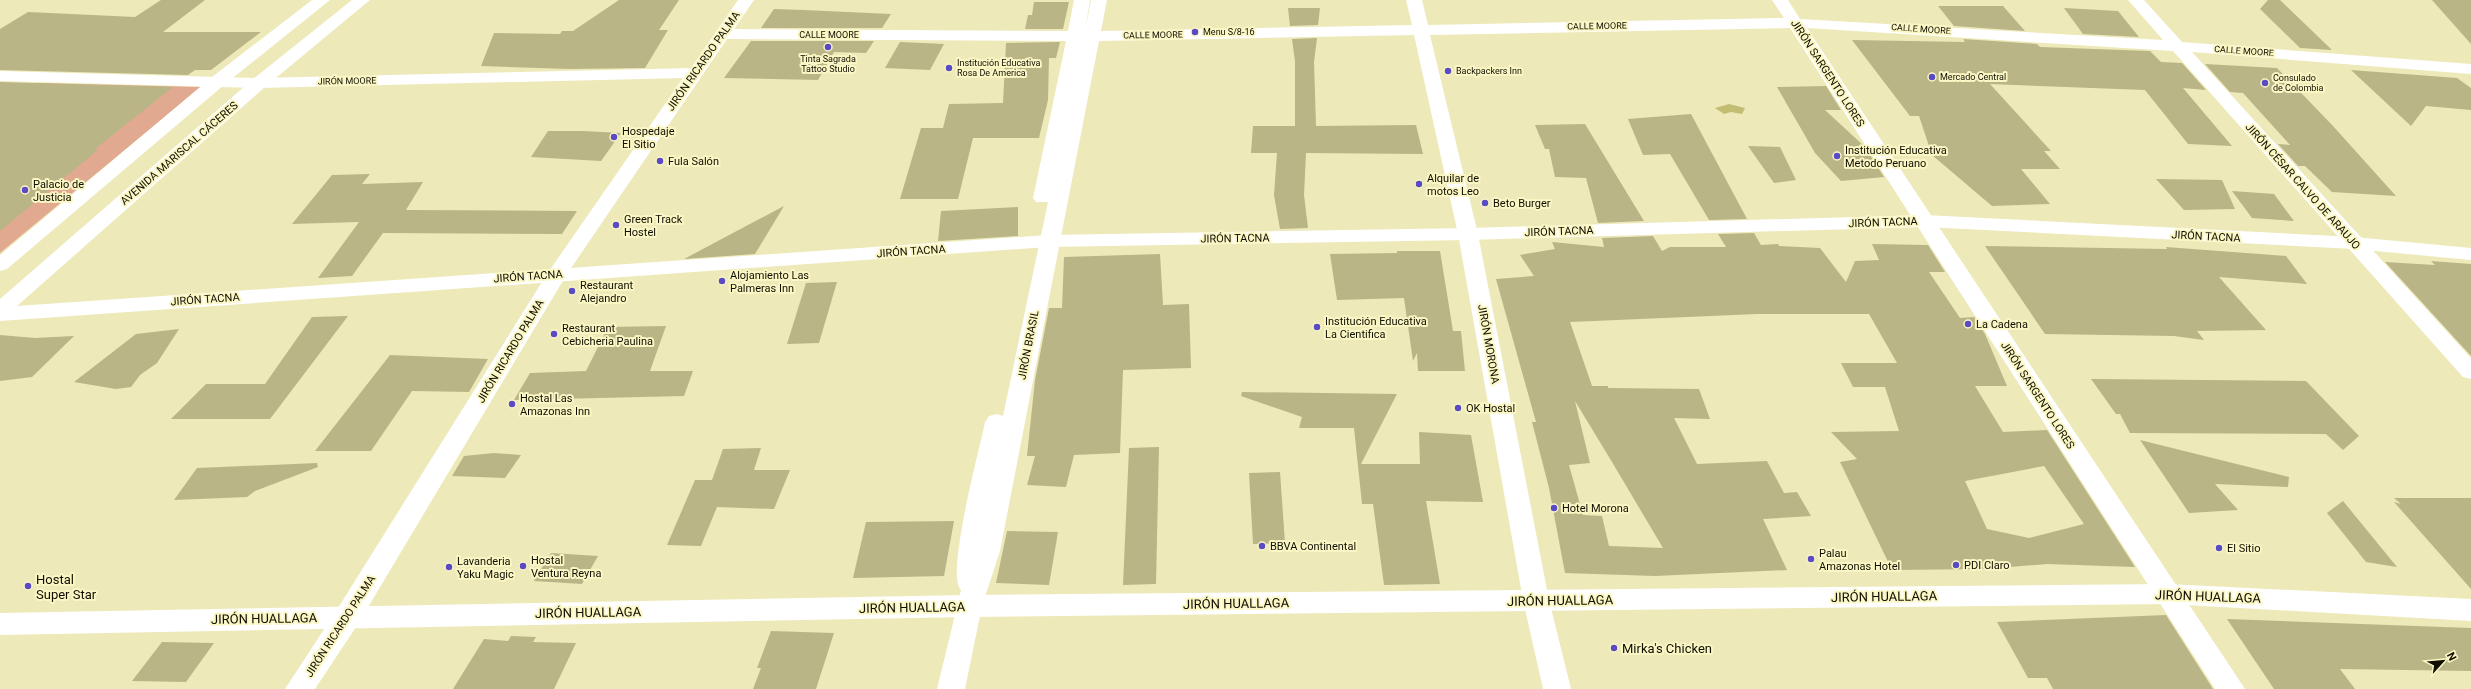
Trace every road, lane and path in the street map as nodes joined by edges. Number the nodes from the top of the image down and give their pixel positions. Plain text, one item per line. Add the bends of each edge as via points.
1 (322, 0) edge
2 (362, 0) edge
3 (746, 0) edge
4 (1082, 0) edge
5 (1099, 0) edge
6 (1414, 0) edge
7 (1780, 0) edge
8 (2136, 0) edge
9 (1794, 22) junction
10 (1421, 30) junction
11 (721, 34) junction
12 (1084, 36) junction
13 (2177, 46) junction
14 (2471, 69) edge
15 (695, 72) junction
16 (0, 76) edge
17 (218, 81) junction
18 (259, 83) junction
19 (1925, 221) junction
20 (1468, 234) junction
21 (1042, 242) junction
22 (2354, 243) junction
23 (2471, 254) edge
24 (0, 265) edge
25 (557, 274) junction
26 (0, 310) edge
27 (0, 314) edge
28 (2471, 372) edge
29 (2168, 594) junction
30 (1536, 600) junction
31 (969, 606) junction
32 (2471, 610) edge
33 (348, 616) junction
34 (0, 624) edge
35 (299, 689) edge
36 (951, 689) edge
37 (1557, 689) edge
38 (2231, 689) edge

1 - 17 street
2 - 18 street, AVENIDA MARISCAL CÁCERES
3 - 11 street, JIRÓN RICARDO PALMA
4 - 12 street
5 - 12 street, JIRÓN BRASIL
6 - 10 street, JIRÓN MORONA
7 - 9 street, JIRÓN SARGENTO LORES
8 - 13 street, JIRÓN CÉSAR CALVO DE ARAUJO
9 - 10 street, CALLE MOORE
9 - 13 street, CALLE MOORE
9 - 19 street, JIRÓN SARGENTO LORES
10 - 12 street, CALLE MOORE
10 - 20 street, JIRÓN MORONA
11 - 12 street, CALLE MOORE
11 - 15 street, JIRÓN RICARDO PALMA
12 - 21 street, JIRÓN BRASIL
13 - 14 street, CALLE MOORE
13 - 22 street, JIRÓN CÉSAR CALVO DE ARAUJO
15 - 18 street, JIRÓN MOORE
15 - 25 street, JIRÓN RICARDO PALMA
16 - 17 street, JIRÓN MOORE
17 - 18 street, JIRÓN MOORE
17 - 24 street
18 - 26 street, AVENIDA MARISCAL CÁCERES
19 - 20 street, JIRÓN TACNA
19 - 22 street, JIRÓN TACNA
19 - 29 street, JIRÓN SARGENTO LORES
20 - 21 street, JIRÓN TACNA
20 - 30 street, JIRÓN MORONA
21 - 25 street, JIRÓN TACNA
21 - 31 street, JIRÓN BRASIL via 987,551
22 - 23 street, JIRÓN TACNA
22 - 28 street, JIRÓN CÉSAR CALVO DE ARAUJO
25 - 27 street, JIRÓN TACNA
25 - 33 street, JIRÓN RICARDO PALMA
29 - 30 street, JIRÓN HUALLAGA
29 - 32 street, JIRÓN HUALLAGA
29 - 38 street, JIRÓN SARGENTO LORES
30 - 31 street, JIRÓN HUALLAGA
30 - 37 street, JIRÓN MORONA
31 - 33 street, JIRÓN HUALLAGA
31 - 36 street, JIRÓN BRASIL
33 - 34 street, JIRÓN HUALLAGA
33 - 35 street, JIRÓN RICARDO PALMA

